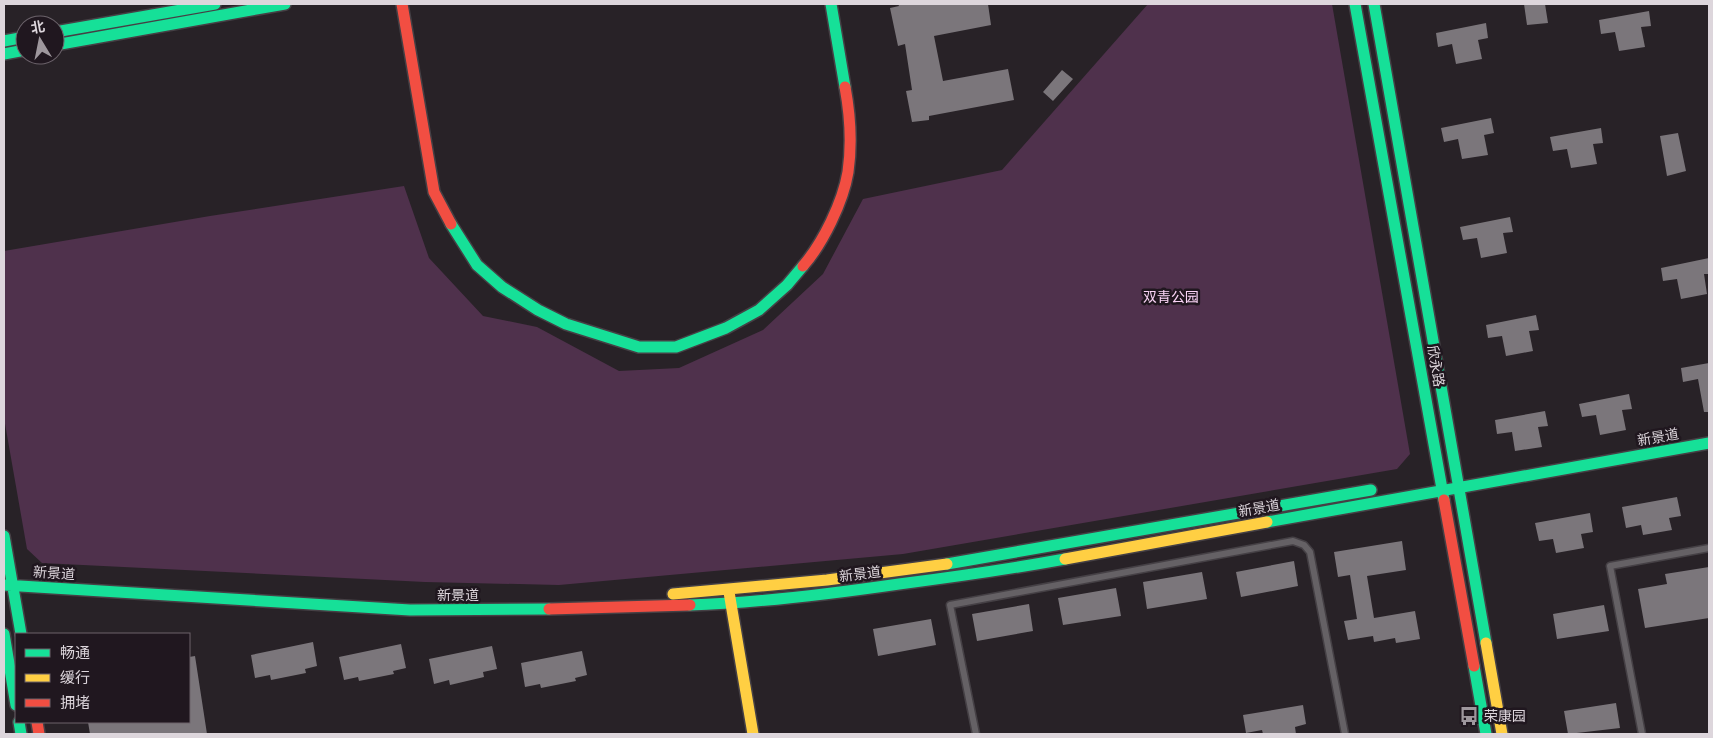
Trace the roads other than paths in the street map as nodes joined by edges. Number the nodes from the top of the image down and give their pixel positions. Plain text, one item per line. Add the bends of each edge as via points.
1 (215, 4) edge
2 (285, 4) edge
3 (402, 4) edge
4 (831, 4) edge
5 (1355, 4) edge
6 (1374, 4) edge
7 (65, 30) edge
8 (65, 43) edge
9 (1709, 443) edge
10 (1459, 479) junction
11 (1438, 482) junction
12 (1382, 488) dead end
13 (4, 536) edge
14 (1709, 548) edge
15 (8, 580) edge
16 (724, 591) junction
17 (726, 604) junction
18 (21, 633) edge
19 (4, 634) edge
20 (14, 696) edge
21 (743, 734) edge
22 (753, 734) edge
23 (976, 734) edge
24 (1344, 734) edge
25 (1486, 734) edge
26 (1502, 734) edge
27 (1642, 734) edge

1 - 7 street
2 - 8 street
3 - 4 street via 434,192 477,265 502,287 538,310 566,324 639,348 676,347 726,328 759,310 812,256 842,194 850,150 849,106
5 - 11 street, 欣永路
6 - 10 street, 欣永路
9 - 10 street, 新景道
10 - 11 street, 新景道
10 - 26 street, 欣永路
11 - 17 street, 新景道 via 1016,568
11 - 25 street, 欣永路
12 - 16 street, 新景道 via 898,572
13 - 15 street
14 - 27 lane via 1610,566
15 - 16 street, 新景道 via 352,598 557,599
15 - 17 street, 新景道 via 410,610
15 - 18 street
16 - 17 street
17 - 21 street
17 - 22 street
19 - 20 street
23 - 24 lane via 950,605 1293,541 1304,545 1310,552

